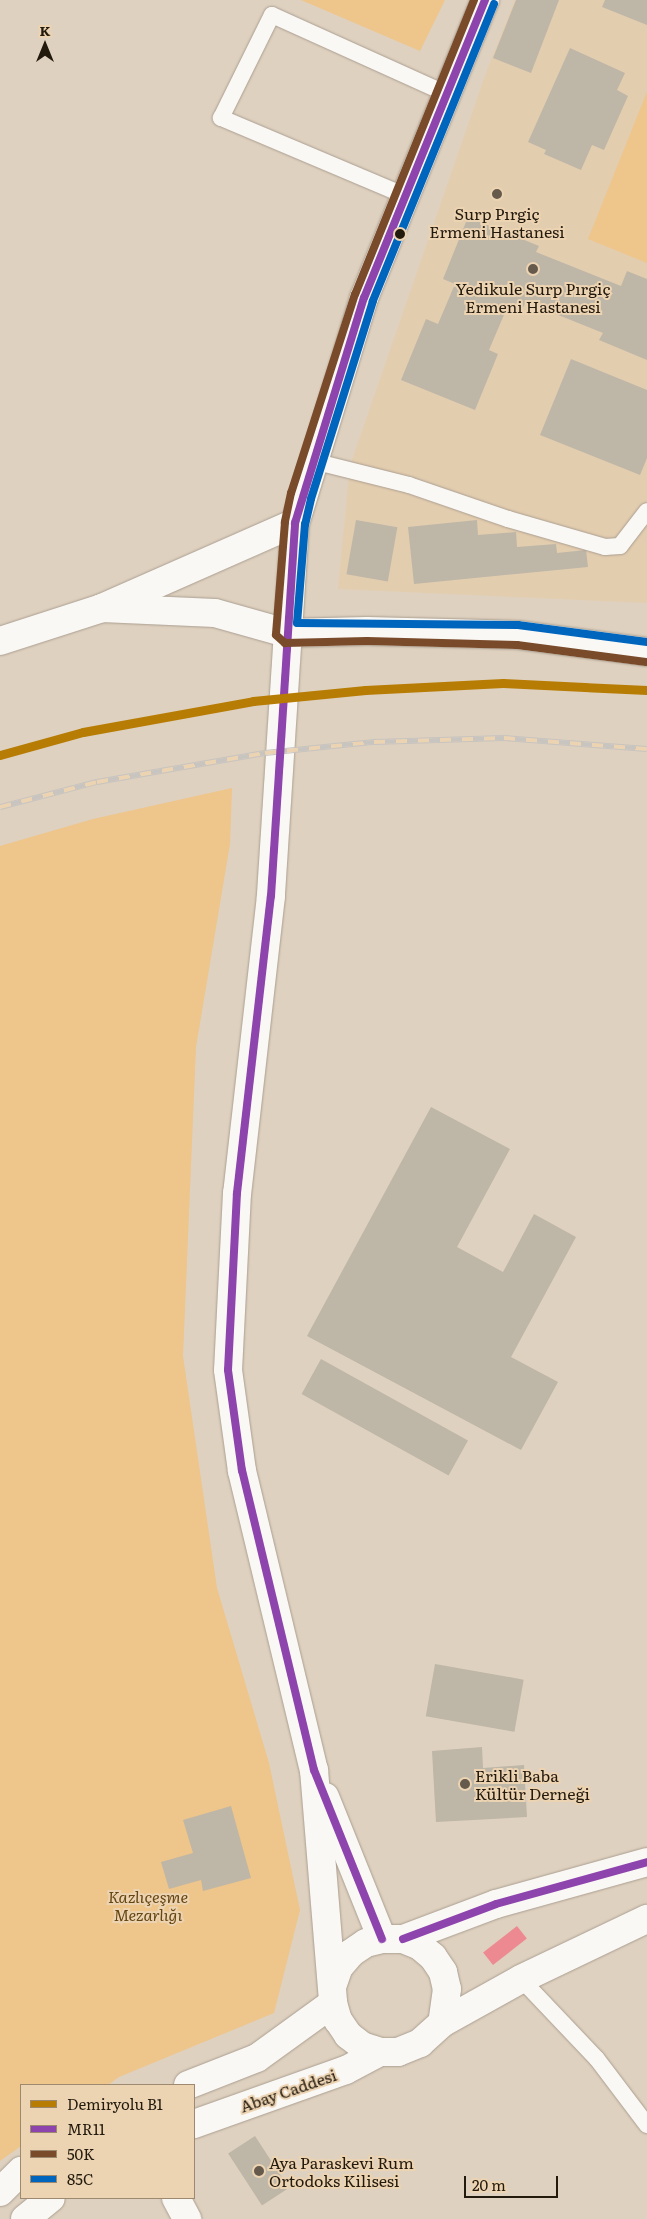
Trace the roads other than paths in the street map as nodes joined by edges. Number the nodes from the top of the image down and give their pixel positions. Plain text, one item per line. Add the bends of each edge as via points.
1 (485, 0) edge
2 (447, 94) junction
3 (406, 196) junction
4 (313, 461) junction
5 (647, 511) edge
6 (295, 523) junction
7 (102, 608) junction
8 (286, 633) junction
9 (0, 641) edge
10 (647, 652) edge
11 (314, 1770) junction
12 (647, 1862) edge
13 (647, 1920) edge
14 (393, 1939) junction
15 (521, 1980) junction
16 (333, 1993) junction
17 (442, 2024) junction
18 (380, 2052) junction
19 (191, 2084) edge
20 (195, 2124) edge
21 (647, 2125) edge
22 (20, 2172) edge
23 (0, 2192) edge
24 (50, 2199) edge
25 (177, 2199) edge
26 (25, 2219) edge
27 (187, 2219) edge

1 - 2 street
2 - 3 street
2 - 3 lane via 272,15 221,118
3 - 4 street via 364,298
4 - 5 lane via 409,485 508,520 605,547 620,546
4 - 6 street
6 - 7 street
6 - 8 street
7 - 8 street via 215,613
7 - 9 street
8 - 10 street via 367,631 518,635
8 - 11 street via 271,896 237,1193 228,1370 242,1471
11 - 14 street
11 - 16 street
12 - 14 street via 496,1904
13 - 15 street
14 - 16 street via 366,1943 351,1953 340,1967
14 - 17 street via 420,1946 443,1972 448,1989
15 - 17 street
15 - 21 lane via 597,2059
16 - 18 street via 338,2020 348,2035 362,2046
16 - 19 street via 257,2058
17 - 18 street via 420,2043 398,2052
18 - 20 street, Abay Caddesi via 346,2070
22 - 23 street
24 - 26 street
25 - 27 street

